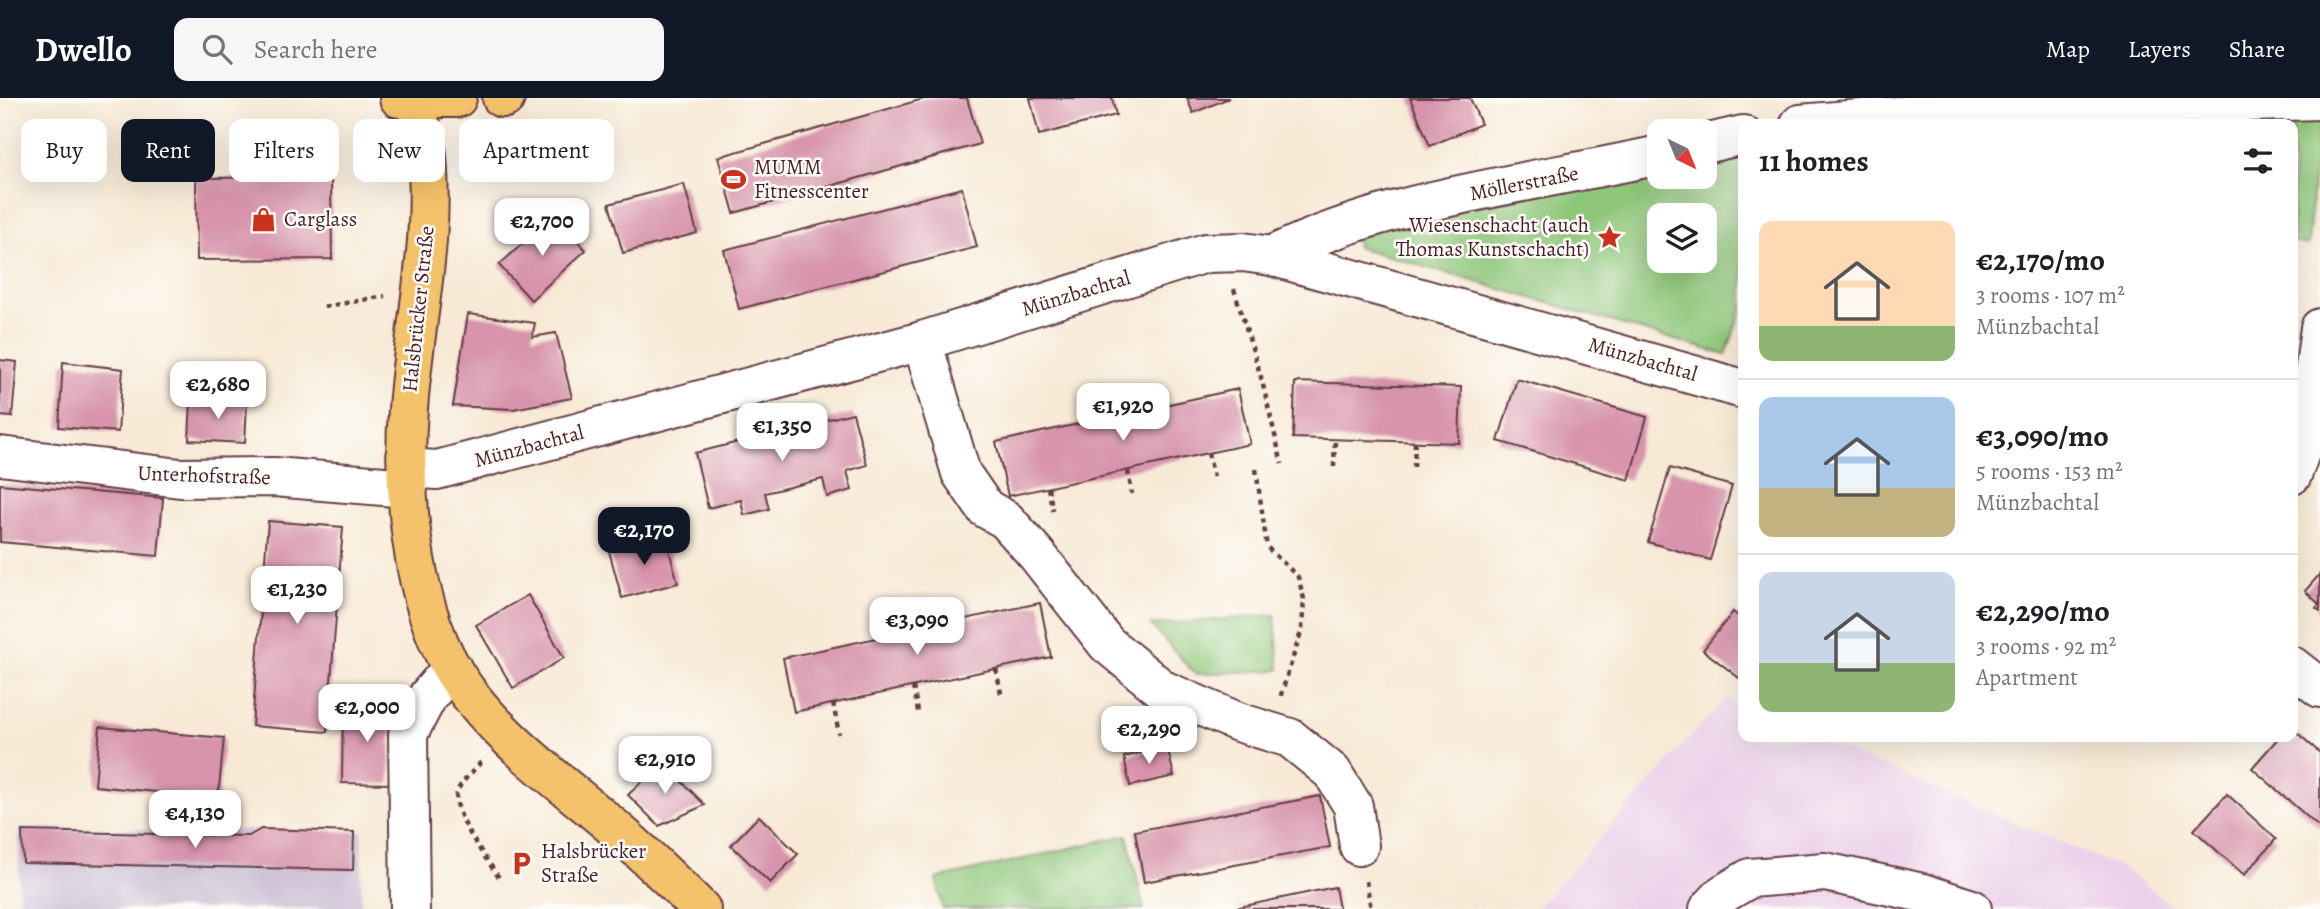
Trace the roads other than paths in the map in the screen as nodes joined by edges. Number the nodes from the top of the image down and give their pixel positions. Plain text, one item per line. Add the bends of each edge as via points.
1 (410, 98) edge
2 (457, 98) edge
3 (2320, 100) edge
4 (1861, 119) edge
5 (1738, 136) edge
6 (1717, 141) edge
7 (1647, 157) edge
8 (1271, 256) junction
9 (2320, 328) edge
10 (922, 341) junction
11 (1738, 387) edge
12 (0, 456) edge
13 (2298, 458) edge
14 (408, 478) junction
15 (452, 668) junction
16 (2298, 671) edge
17 (2320, 688) edge
18 (1359, 846) dead end
19 (410, 909) edge
20 (701, 909) edge
21 (1709, 909) edge
22 (1972, 909) edge

1 - 2 main road
1 - 14 main road, Halsbrücker Straße via 427,153 428,184 424,278 408,410
3 - 4 street via 1971,110
5 - 6 street
7 - 8 street, Möllerstraße via 1403,207 1312,236
8 - 10 street, Münzbachtal via 1206,253
8 - 11 street, Münzbachtal
9 - 13 street via 2306,436
10 - 14 street, Münzbachtal
10 - 18 street via 961,473 985,508 1006,520 1107,644 1163,690 1290,738 1332,772 1353,806
12 - 14 street, Unterhofstraße via 180,478
14 - 15 main road, Halsbrücker Straße via 417,570 432,625
15 - 19 street via 428,695 408,734
15 - 20 main road, Halsbrücker Straße via 503,734 624,835
16 - 17 street
21 - 22 street via 1723,894 1750,878 1825,872 1923,893

